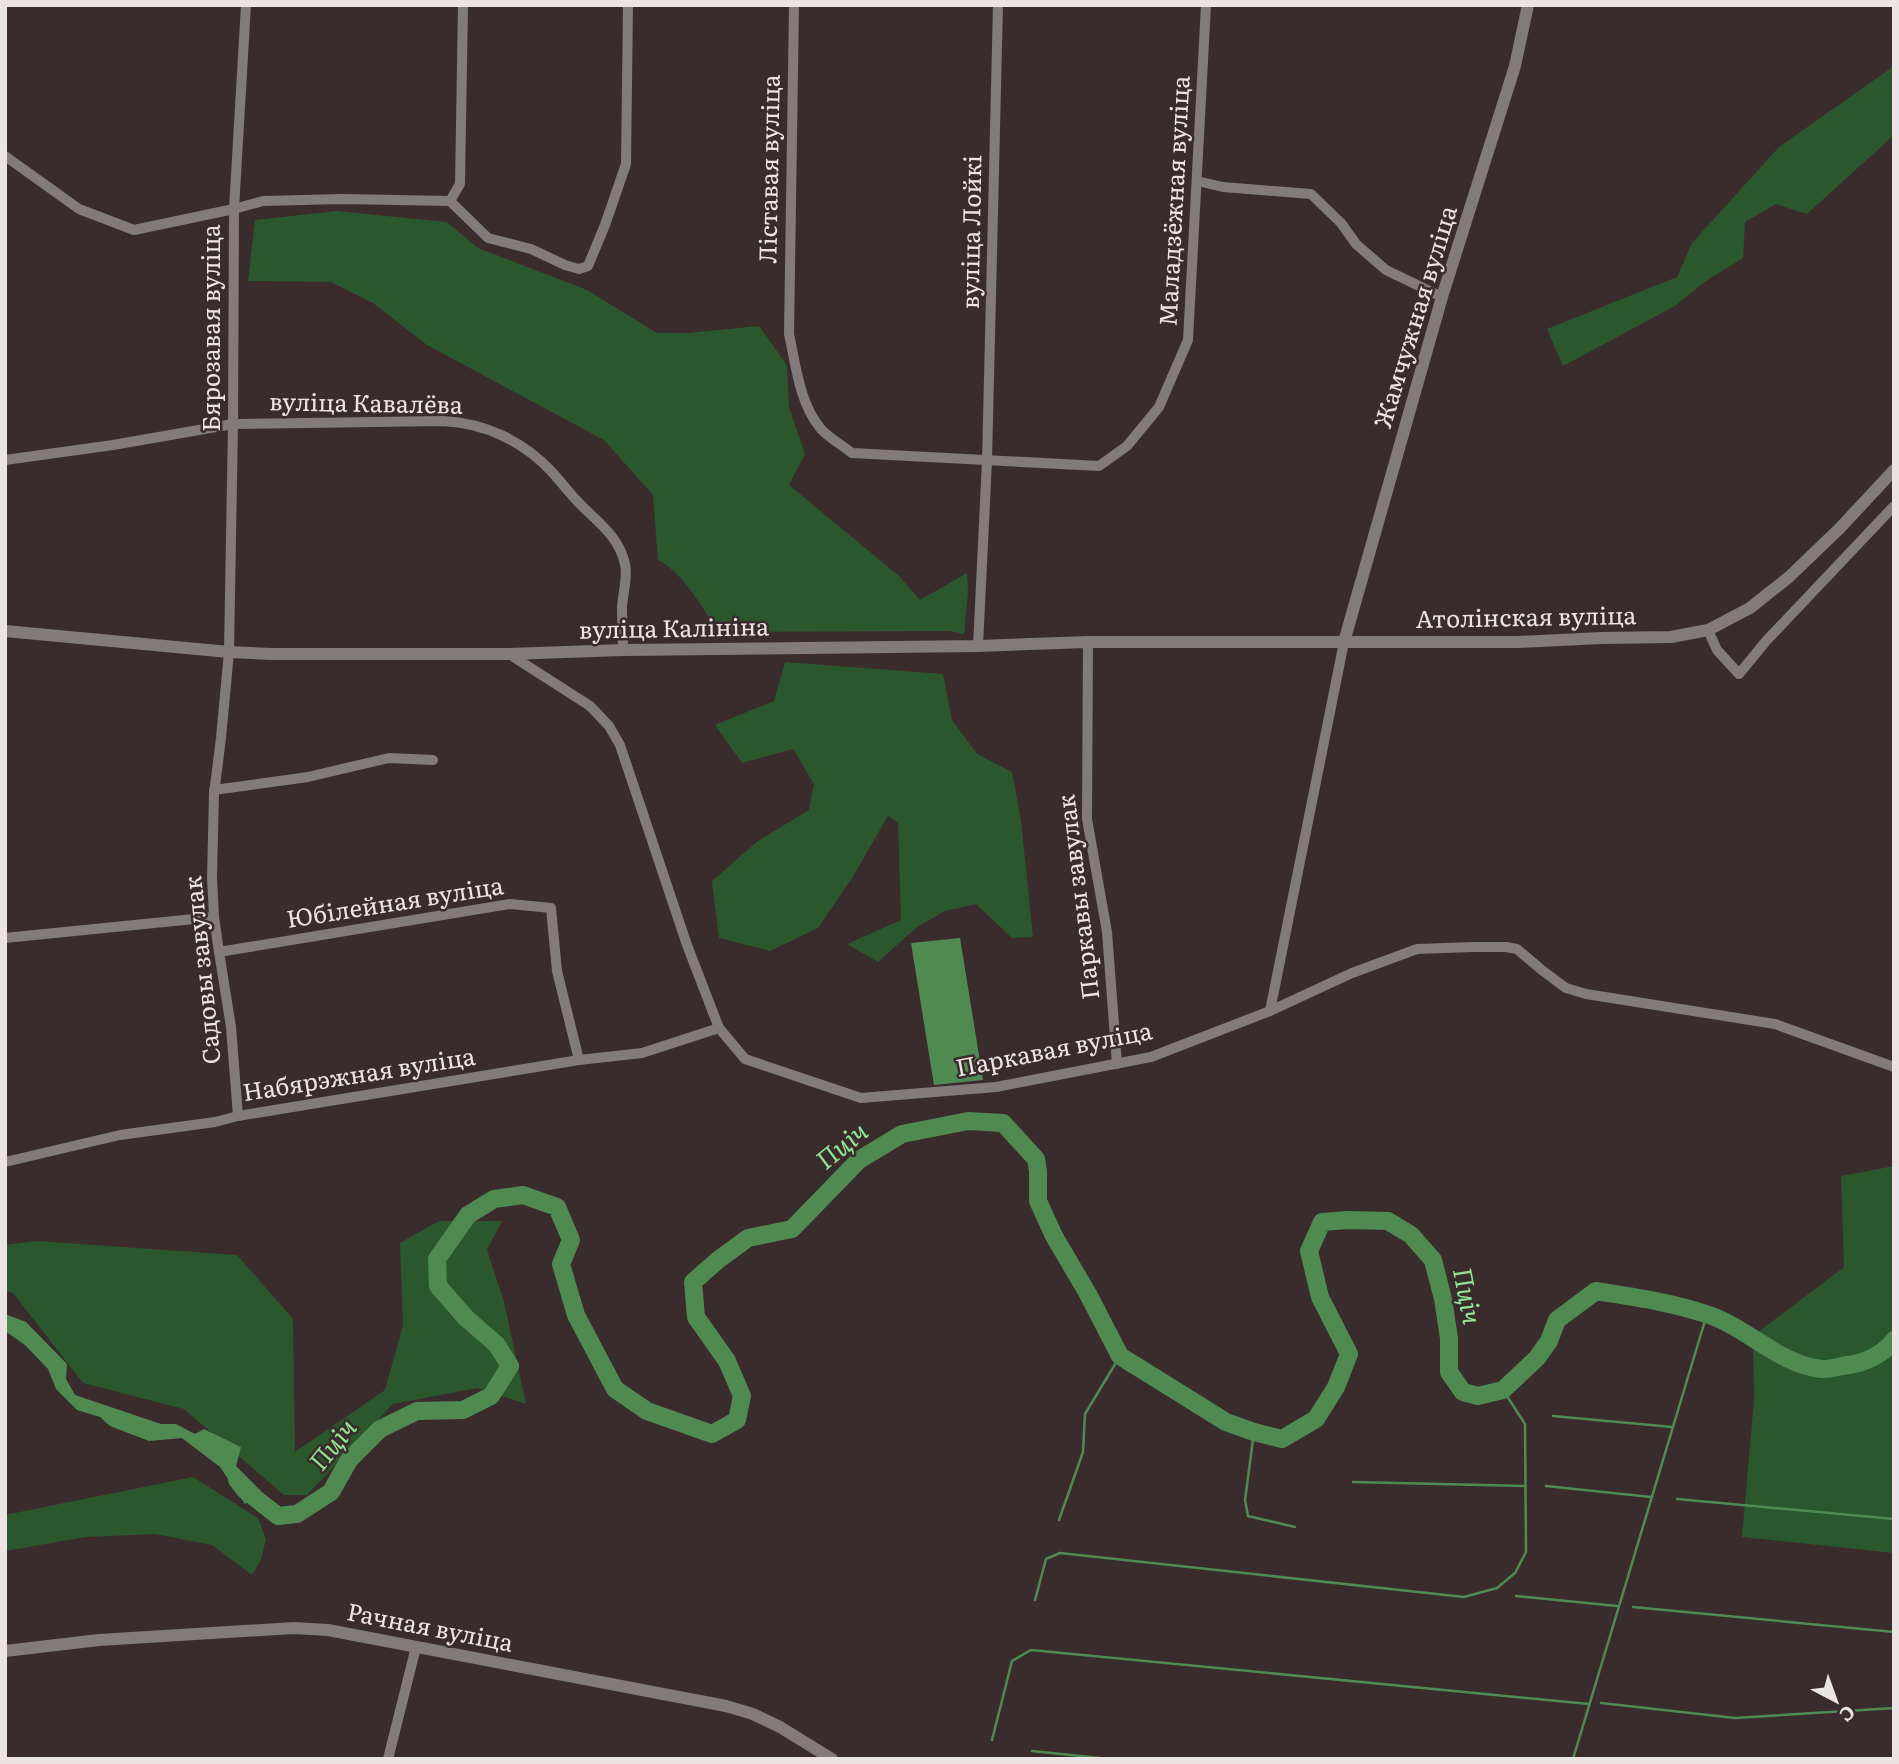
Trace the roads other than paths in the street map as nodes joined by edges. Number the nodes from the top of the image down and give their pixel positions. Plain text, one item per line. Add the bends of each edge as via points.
1 (246, 5) edge
2 (463, 5) edge
3 (628, 5) edge
4 (794, 5) edge
5 (998, 5) edge
6 (1206, 5) edge
7 (1528, 5) edge
8 (5, 156) edge
9 (1197, 181) junction
10 (450, 201) junction
11 (234, 209) junction
12 (1442, 297) junction
13 (233, 424) junction
14 (5, 460) edge
15 (987, 461) junction
16 (1894, 470) edge
17 (1894, 506) edge
18 (1709, 629) junction
19 (5, 631) edge
20 (1088, 642) junction
21 (1344, 642) junction
22 (978, 646) junction
23 (623, 650) junction
24 (229, 652) junction
25 (509, 654) junction
26 (433, 760) dead end
27 (214, 790) junction
28 (214, 917) junction
29 (5, 938) edge
30 (219, 952) junction
31 (1270, 1011) junction
32 (719, 1028) junction
33 (579, 1060) junction
34 (1117, 1064) junction
35 (1894, 1067) edge
36 (238, 1116) junction
37 (5, 1161) edge
38 (416, 1647) junction
39 (5, 1651) edge
40 (388, 1759) edge
41 (832, 1759) edge

1 - 11 street, Бярозавая вуліца
2 - 10 street via 460,184
3 - 10 street via 626,164 588,266 579,269 488,238
4 - 15 street, Ліставая вуліца via 789,334 807,408 822,430 852,453
5 - 15 street, вуліца Лойкі
6 - 9 street, Маладзёжная вуліца
7 - 12 street, Жамчужная вуліца via 1515,66
8 - 11 street via 79,209 134,230
9 - 12 street via 1311,194 1385,270
9 - 15 street, Маладзёжная вуліца via 1188,340 1159,407 1127,446 1099,466
10 - 11 street via 263,201
11 - 13 street, Бярозавая вуліца
12 - 21 street, Жамчужная вуліца
13 - 14 street, вуліца Кавалёва
13 - 23 street, вуліца Кавалёва via 460,422 505,435 550,470 620,547 626,567
13 - 24 street, Бярозавая вуліца
15 - 22 street, вуліца Лойкі
16 - 18 street, Атолінская вуліца via 1790,577 1750,608
17 - 18 street via 1739,674 1717,650
18 - 21 street, Атолінская вуліца via 1671,637
19 - 24 street, вуліца Калініна
20 - 21 street, вуліца Калініна
20 - 22 street, вуліца Калініна
20 - 34 street, Паркавы завулак via 1087,819 1107,932
21 - 31 street
22 - 23 street, вуліца Калініна
23 - 25 street, вуліца Калініна
24 - 25 street, вуліца Калініна
24 - 27 street, Садовы завулак
25 - 32 street, Паркавая вуліца via 590,706 620,746
26 - 27 street via 389,758
27 - 28 street, Садовы завулак
28 - 29 street
28 - 30 street, Садовы завулак
30 - 33 street, Юбілейная вуліца via 510,904 551,908 557,971
30 - 36 street, Садовы завулак via 232,1027
31 - 34 street, Паркавая вуліца via 1150,1057
31 - 35 street, Паркавая вуліца via 1416,949 1506,947 1517,949 1566,988 1602,998 1775,1024
32 - 33 street, Набярэжная вуліца via 642,1053
32 - 34 street, Паркавая вуліца via 745,1059 861,1098 996,1087
33 - 36 street, Набярэжная вуліца
36 - 37 street, Набярэжная вуліца via 120,1135
38 - 39 street, Рачная вуліца via 294,1628 99,1640
38 - 40 street
38 - 41 street, Рачная вуліца via 726,1706 780,1727

